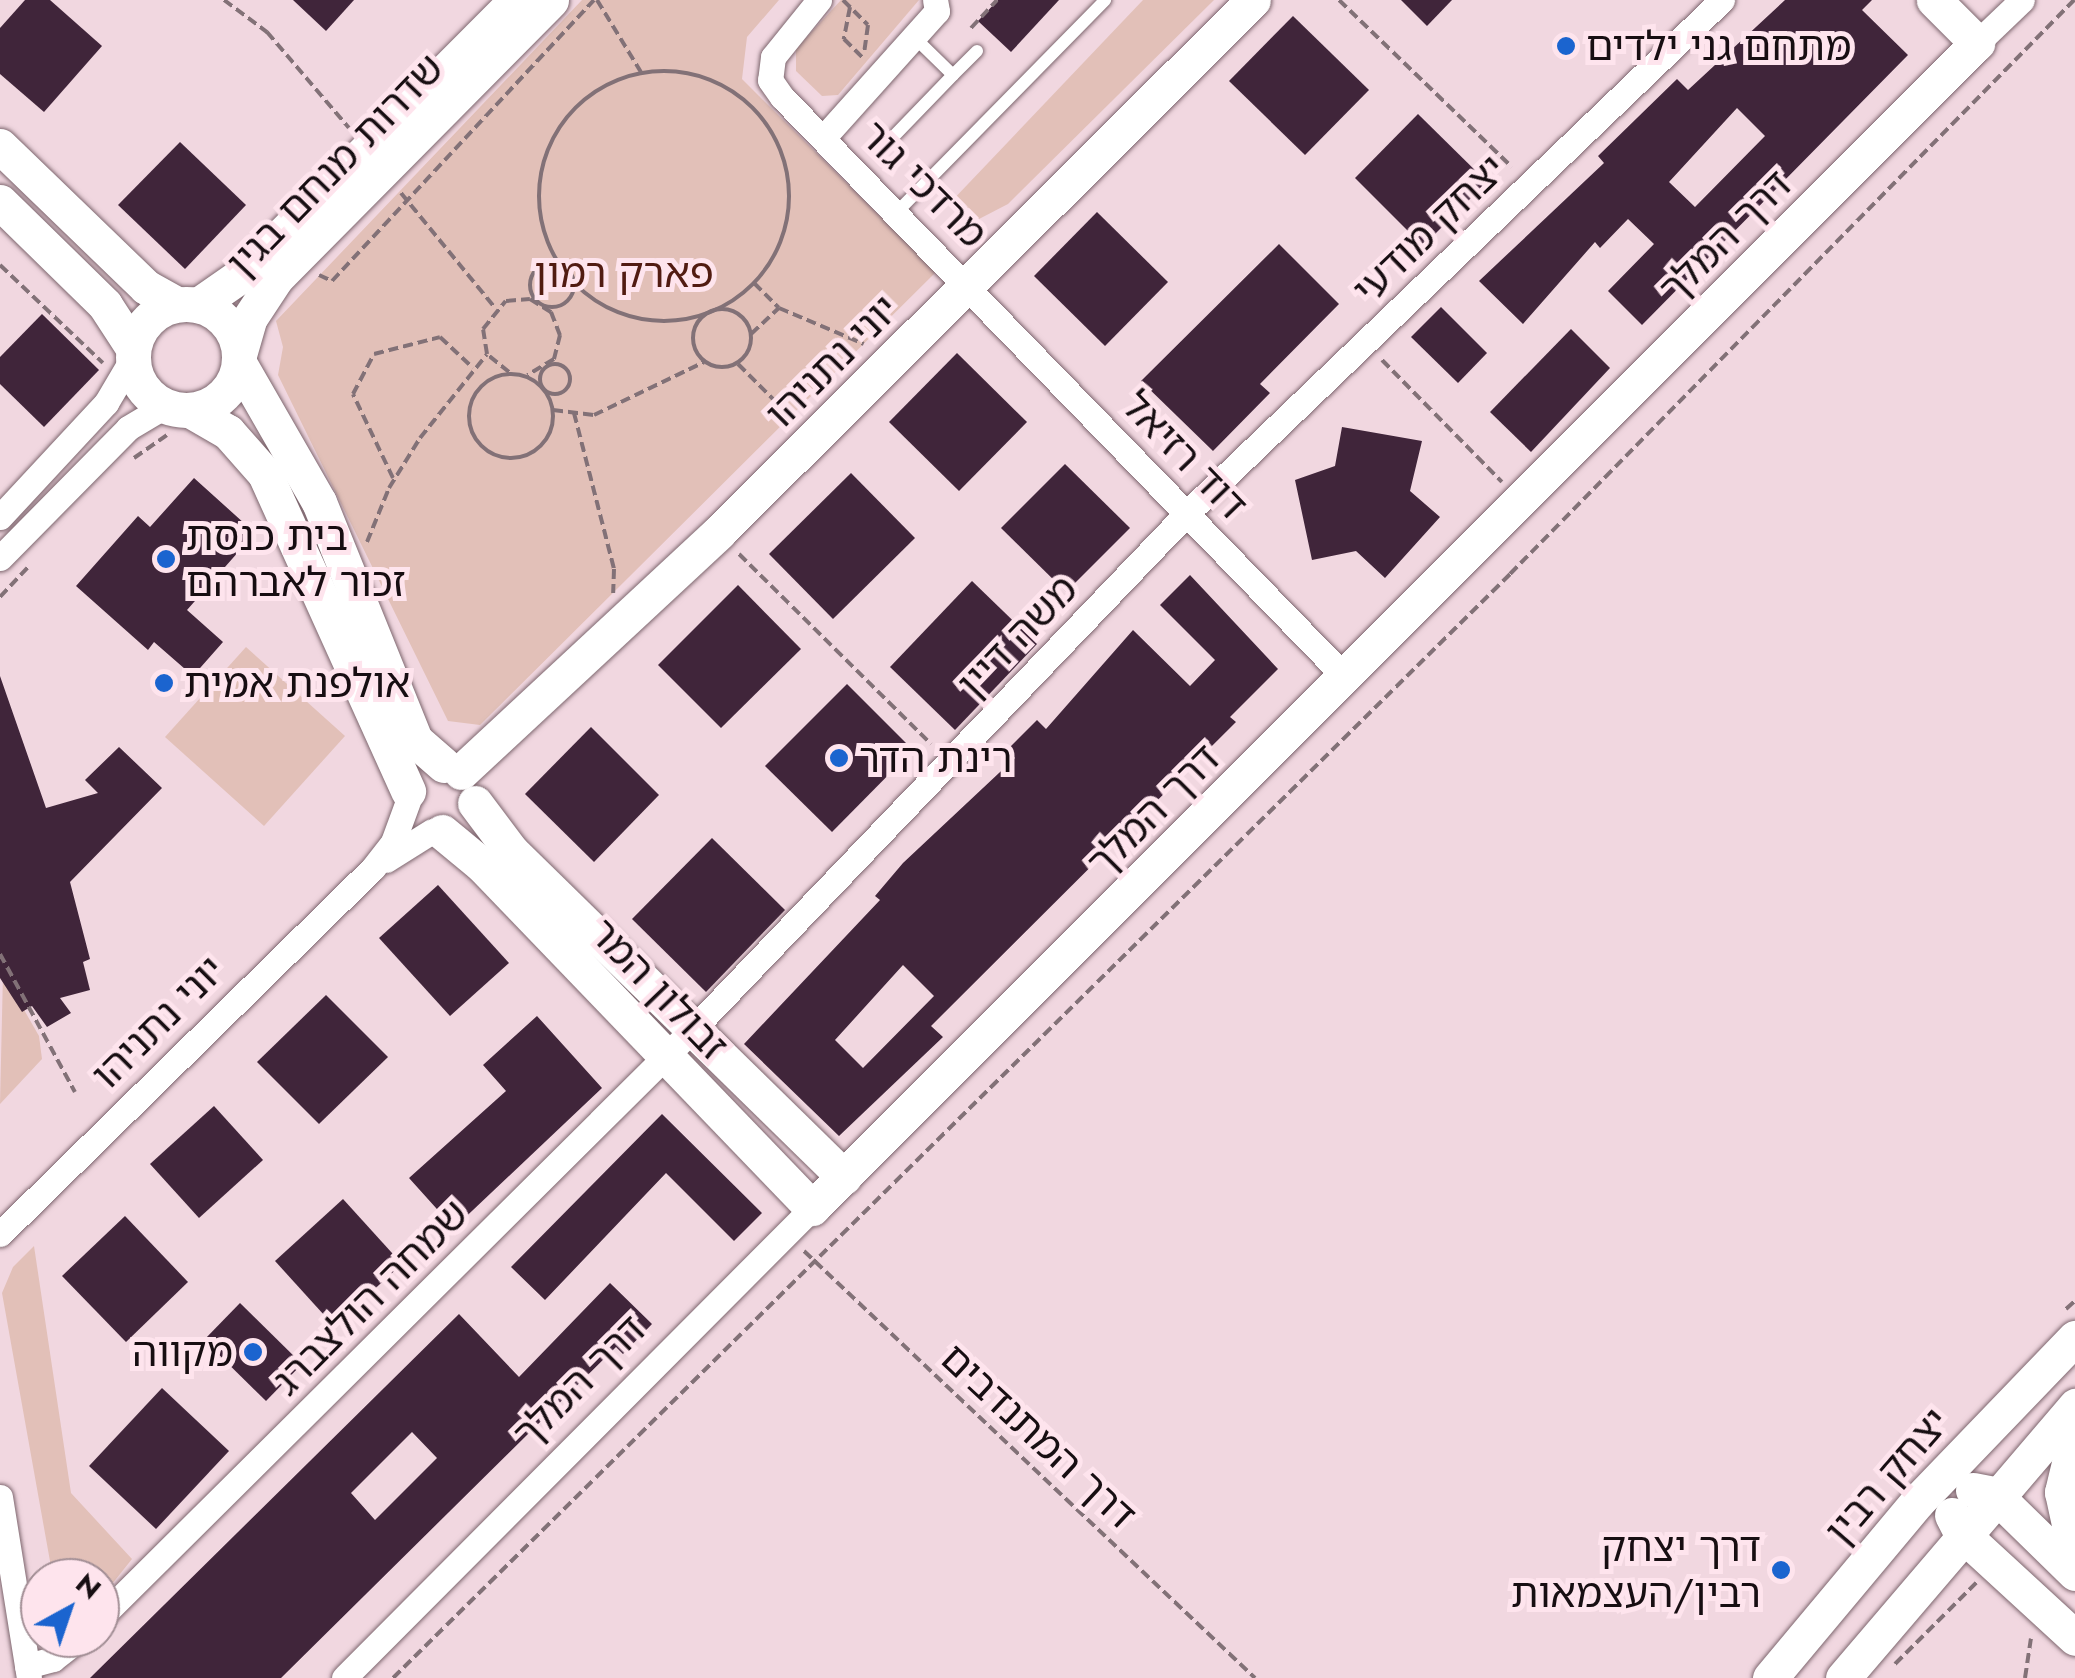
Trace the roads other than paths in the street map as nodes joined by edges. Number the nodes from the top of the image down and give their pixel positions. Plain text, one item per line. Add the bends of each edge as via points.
1 (516, 0) edge
2 (551, 0) edge
3 (819, 0) edge
4 (936, 0) edge
5 (1105, 0) edge
6 (1253, 0) edge
7 (1722, 0) edge
8 (1934, 0) edge
9 (2022, 0) edge
10 (914, 37) junction
11 (1978, 43) junction
12 (977, 51) dead end
13 (953, 75) junction
14 (896, 134) dead end
15 (824, 138) junction
16 (0, 146) edge
17 (387, 175) junction
18 (0, 202) edge
19 (898, 212) junction
20 (970, 284) junction
21 (187, 304) junction
22 (125, 359) junction
23 (239, 359) junction
24 (190, 412) junction
25 (1188, 512) junction
26 (0, 518) edge
27 (0, 558) edge
28 (1346, 678) junction
29 (460, 780) junction
30 (408, 796) junction
31 (437, 832) junction
32 (374, 868) junction
33 (693, 1029) junction
34 (665, 1056) junction
35 (844, 1177) junction
36 (812, 1208) junction
37 (0, 1234) edge
38 (2075, 1338) edge
39 (2075, 1406) edge
40 (2075, 1438) edge
41 (1937, 1482) junction
42 (1994, 1494) junction
43 (0, 1497) edge
44 (3, 1530) edge
45 (1961, 1534) junction
46 (2075, 1552) edge
47 (2075, 1572) edge
48 (120, 1598) edge
49 (2033, 1611) junction
50 (1886, 1627) junction
51 (2075, 1638) edge
52 (54, 1658) edge
53 (28, 1672) edge
54 (344, 1678) edge
55 (1770, 1678) edge
56 (1842, 1678) edge

1 - 17 street, שדרות מנחם בגין
2 - 17 street, שדרות מנחם בגין
3 - 15 street, מרדכי גור via 773,57 770,80
4 - 10 street, מרדכי גור via 937,12
5 - 19 lane
6 - 20 street, יוני נתניהו
7 - 25 street, יצחק מודעי
8 - 11 street
9 - 11 street, דרך המלך
10 - 13 lane
10 - 15 street, מרדכי גור via 872,66
11 - 28 street, דרך המלך
12 - 13 lane
13 - 14 lane
15 - 19 street, מרדכי גור
16 - 21 street via 146,286
17 - 21 street, שדרות מנחם בגין via 225,291
17 - 23 street, שדרות מנחם בגין via 258,302
18 - 22 street via 105,306
19 - 20 street, מרדכי גור
20 - 25 street, דוד רזיאל
20 - 29 street, יוני נתניהו
21 - 22 street via 144,324
21 - 23 street via 222,318
22 - 24 street via 139,382
22 - 26 street via 106,403
23 - 24 street via 223,395
23 - 29 street, זבולון המר via 319,502 415,740
24 - 27 street via 128,428
24 - 30 street via 249,455 278,498
25 - 28 street, דוד רזיאל
25 - 33 street, משה דיין
28 - 35 street, דרך המלך
29 - 30 street via 418,775
29 - 31 street via 466,822
29 - 33 street, זבולון המר via 512,851
30 - 31 street via 415,820
30 - 32 street, יוני נתניהו via 393,842
31 - 32 street, יוני נתניהו
31 - 34 street, זבולון המר
32 - 37 street, יוני נתניהו
33 - 34 street, שמחה הולצברג
33 - 35 street, זבולון המר
34 - 36 street, זבולון המר
34 - 48 street, שמחה הולצברג
35 - 36 street, דרך המלך
36 - 54 street, דרך המלך
38 - 41 street, יצחק רבין
39 - 42 street
40 - 46 street via 2062,1492
41 - 42 street
41 - 45 street
41 - 55 street, יצחק רבין
42 - 45 street
42 - 47 street
43 - 44 street
44 - 53 street
45 - 49 street
45 - 50 street
49 - 50 street via 1982,1571 1943,1576
49 - 51 street
50 - 56 street
52 - 53 street

